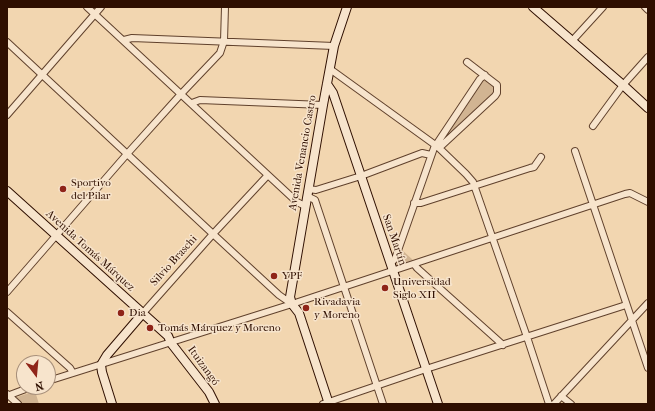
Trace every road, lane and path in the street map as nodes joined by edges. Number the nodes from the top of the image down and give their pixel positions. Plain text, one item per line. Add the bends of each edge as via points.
1 (87, 7) edge
2 (101, 7) edge
3 (225, 7) edge
4 (347, 7) edge
5 (533, 7) edge
6 (603, 7) edge
7 (645, 7) edge
8 (648, 10) edge
9 (95, 14) junction
10 (124, 40) junction
11 (224, 41) junction
12 (572, 41) junction
13 (7, 42) edge
14 (334, 46) junction
15 (648, 57) edge
16 (467, 62) dead end
17 (330, 69) junction
18 (42, 75) junction
19 (485, 75) junction
20 (327, 84) junction
21 (623, 85) junction
22 (181, 94) junction
23 (192, 103) junction
24 (322, 105) junction
25 (648, 108) edge
26 (7, 115) edge
27 (593, 126) dead end
28 (437, 147) junction
29 (575, 151) dead end
30 (127, 154) junction
31 (431, 155) junction
32 (541, 157) dead end
33 (268, 175) junction
34 (361, 176) junction
35 (475, 186) junction
36 (7, 191) edge
37 (308, 192) junction
38 (7, 198) edge
39 (648, 202) edge
40 (414, 203) junction
41 (593, 205) junction
42 (305, 206) junction
43 (213, 234) junction
44 (55, 237) junction
45 (492, 237) junction
46 (414, 264) junction
47 (392, 267) junction
48 (343, 287) junction
49 (7, 292) edge
50 (648, 303) edge
51 (292, 304) junction
52 (626, 305) junction
53 (7, 312) edge
54 (141, 315) junction
55 (632, 321) junction
56 (527, 337) junction
57 (171, 343) junction
58 (503, 345) junction
59 (101, 365) junction
60 (648, 368) edge
61 (426, 369) junction
62 (73, 373) junction
63 (56, 378) edge
64 (377, 386) junction
65 (7, 395) edge
66 (561, 396) junction
67 (18, 404) edge
68 (112, 404) edge
69 (216, 404) edge
70 (327, 404) edge
71 (383, 404) edge
72 (438, 404) edge
73 (549, 404) edge
74 (554, 404) edge
75 (571, 404) edge

1 - 9 street
2 - 9 street
3 - 11 street
4 - 14 street, Avenida Venancio Castro
5 - 12 street
6 - 12 street
7 - 8 street
9 - 10 street
9 - 18 street
10 - 11 street via 132,38
10 - 22 street
11 - 14 street
11 - 22 street via 220,53
12 - 21 street
13 - 18 street
14 - 17 street, Avenida Venancio Castro
15 - 21 street
16 - 19 street
17 - 20 street, Avenida Venancio Castro
17 - 28 street
18 - 26 street
18 - 30 street
19 - 28 street
19 - 28 street via 497,85 495,96
20 - 24 street, Avenida Venancio Castro
20 - 34 street, San Martín via 333,93
21 - 25 street
21 - 27 street
22 - 23 street
22 - 30 street
23 - 24 street via 200,100
23 - 33 street
24 - 37 street, Avenida Venancio Castro
28 - 31 street
28 - 35 street
29 - 41 street
30 - 43 street
30 - 44 street
31 - 34 street via 422,153
31 - 40 street
32 - 35 street via 534,167
33 - 42 street via 297,202
33 - 43 street, Silvio Braschi
34 - 37 street
34 - 47 street, San Martín
35 - 40 street
35 - 45 street
36 - 44 street, Avenida Tomás Márquez
37 - 42 street, Avenida Venancio Castro
37 - 48 street via 315,200
38 - 44 street, Avenida Tomás Márquez
39 - 41 street via 630,193
40 - 47 street
41 - 45 street
41 - 52 street
42 - 51 street, Avenida Venancio Castro via 290,294
43 - 51 street
43 - 54 street, Silvio Braschi
44 - 49 street
44 - 54 street, Avenida Tomás Márquez
45 - 46 street
45 - 56 street
46 - 47 street
46 - 58 street
47 - 48 street
47 - 61 street, San Martín
48 - 51 street
48 - 64 street
50 - 55 street
51 - 57 street
51 - 70 street via 299,313
52 - 55 street
52 - 56 street
53 - 62 street
54 - 57 street, Avenida Tomás Márquez via 168,336
54 - 59 street, Silvio Braschi via 106,355
55 - 60 street
55 - 66 street
56 - 58 street
56 - 73 street
57 - 59 street
57 - 69 street, Ituizangó
58 - 61 street
59 - 62 street
59 - 68 street
61 - 64 street
61 - 72 street, San Martín
62 - 63 street
64 - 70 street
64 - 71 street
65 - 67 street
66 - 74 street
66 - 75 street

